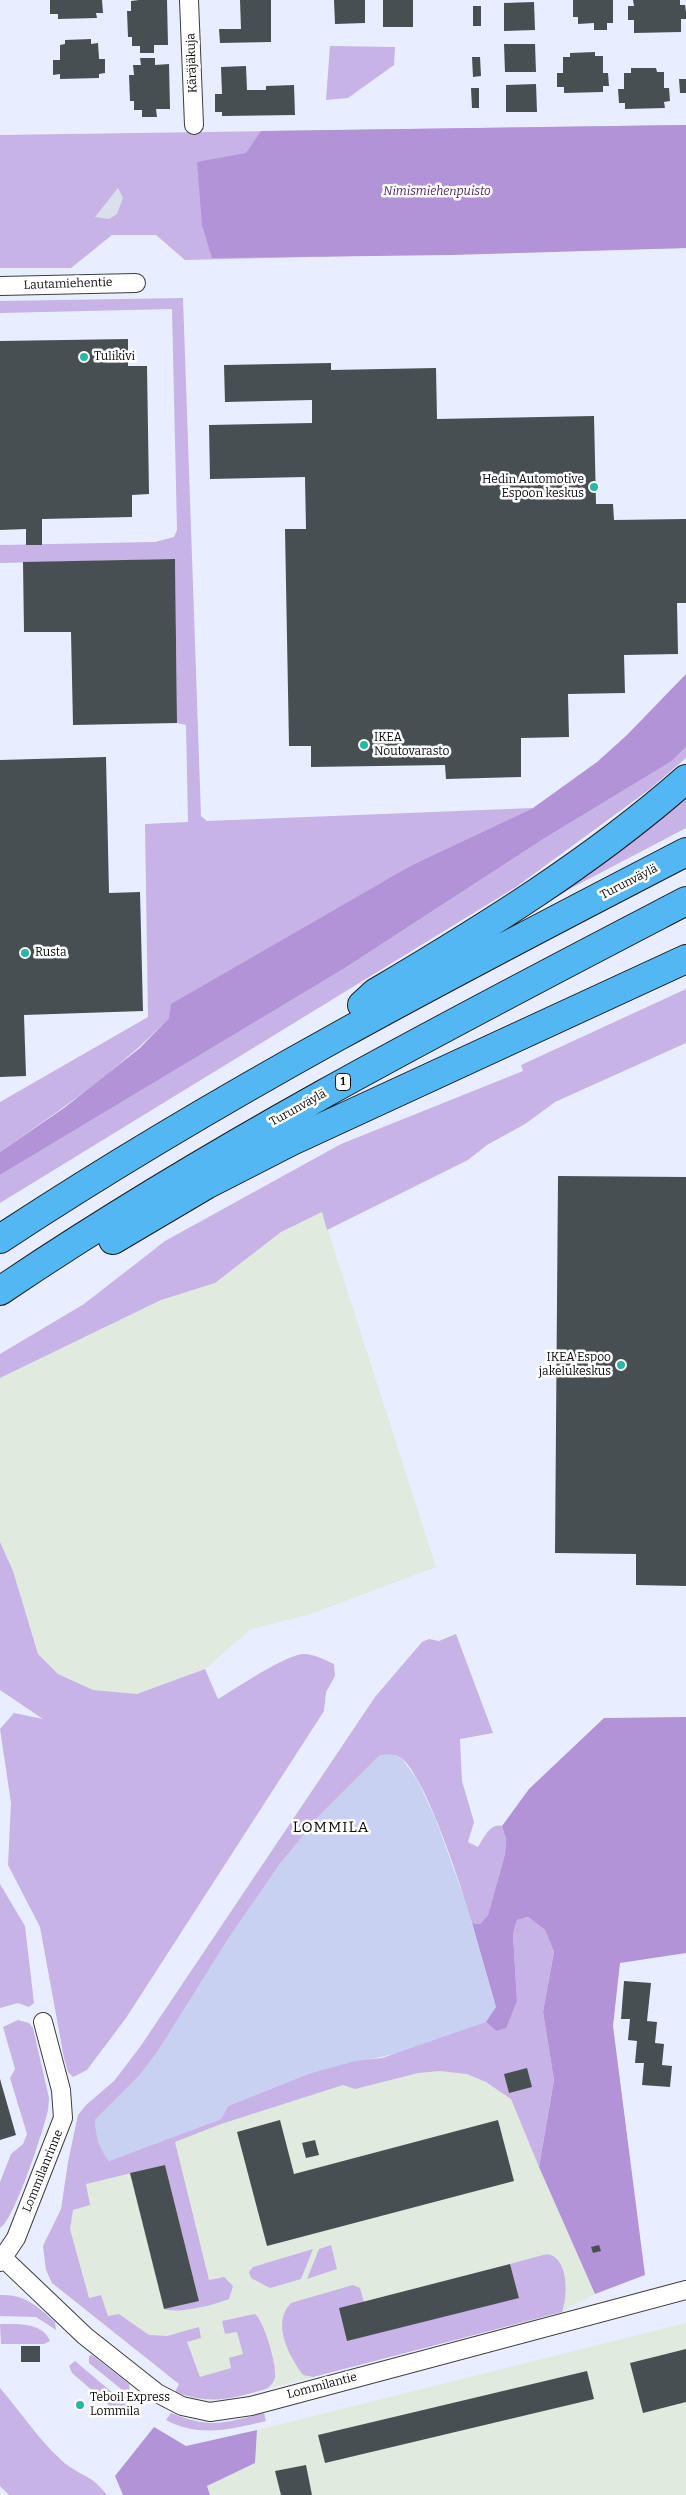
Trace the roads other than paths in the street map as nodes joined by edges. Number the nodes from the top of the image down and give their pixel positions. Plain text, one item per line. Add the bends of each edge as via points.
1 (189, 0) edge
2 (194, 125) dead end
3 (136, 283) dead end
4 (0, 286) edge
5 (686, 779) edge
6 (686, 852) edge
7 (686, 902) edge
8 (686, 959) edge
9 (313, 1048) junction
10 (0, 1239) edge
11 (6, 1287) edge
12 (43, 2022) dead end
13 (1, 2259) edge
14 (686, 2290) edge

1 - 2 street, Käräjäkuja
3 - 4 street, Lautamiehentie
5 - 9 highway via 596,851 508,911 376,993
6 - 9 highway, Turunväylä
7 - 11 highway, Turunväylä / 1 via 502,996 277,1119 165,1185
8 - 11 highway via 292,1141 206,1185 70,1265
9 - 10 highway, Turunväylä
12 - 13 street, Lommilanrinne via 61,2090 63,2118 16,2238
13 - 14 street, Lommilantie via 85,2336 157,2393 182,2406 210,2412 251,2406

